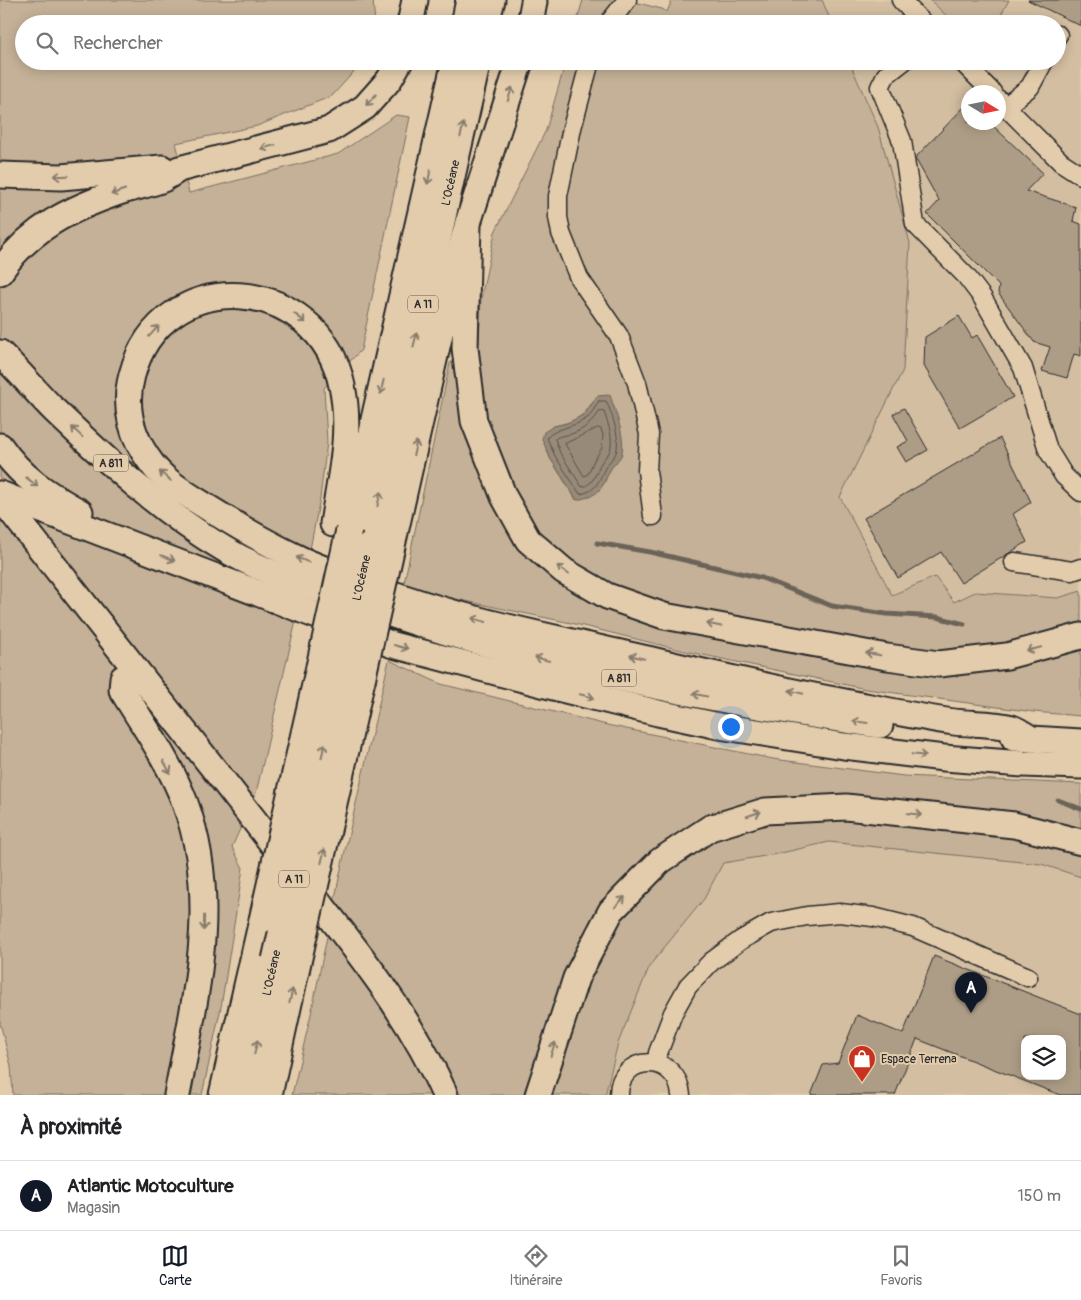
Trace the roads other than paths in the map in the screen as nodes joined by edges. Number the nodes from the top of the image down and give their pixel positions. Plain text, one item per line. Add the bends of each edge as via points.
1 (415, 0) edge
2 (469, 0) edge
3 (492, 0) edge
4 (627, 0) edge
5 (901, 0) edge
6 (412, 15) edge
7 (466, 15) edge
8 (488, 15) edge
9 (615, 15) edge
10 (915, 15) edge
11 (395, 70) edge
12 (453, 70) edge
13 (476, 70) edge
14 (517, 70) edge
15 (588, 70) edge
16 (892, 70) edge
17 (971, 70) edge
18 (1039, 70) edge
19 (985, 85) edge
20 (1006, 100) edge
21 (1006, 106) edge
22 (179, 169) junction
23 (0, 175) edge
24 (1081, 175) edge
25 (468, 223) junction
26 (0, 272) edge
27 (5, 358) edge
28 (0, 446) edge
29 (1081, 492) edge
30 (0, 495) edge
31 (653, 516) dead end
32 (0, 520) edge
33 (341, 527) junction
34 (122, 540) junction
35 (381, 546) junction
36 (1014, 562) dead end
37 (1081, 568) edge
38 (60, 585) junction
39 (1081, 636) edge
40 (341, 672) junction
41 (123, 678) junction
42 (1031, 739) junction
43 (1081, 742) edge
44 (1081, 766) edge
45 (312, 799) junction
46 (1081, 842) edge
47 (286, 966) junction
48 (1028, 977) dead end
49 (655, 1060) junction
50 (177, 1095) edge
51 (222, 1095) edge
52 (245, 1095) edge
53 (269, 1095) edge
54 (429, 1095) edge
55 (445, 1095) edge
56 (538, 1095) edge
57 (619, 1095) edge
58 (681, 1095) edge

1 - 6 highway
2 - 7 highway
3 - 8 highway
4 - 9 street
5 - 10 street
11 -> 22 highway via 365,107 329,130
12 -> 33 highway, L’Océane / A 11
35 -> 13 highway, L’Océane / A 11
25 -> 14 highway
15 - 31 street via 558,196 558,217 579,278 619,336 637,383 649,434 647,471
16 - 29 street via 880,87 902,141 915,224 982,297 1023,368 1048,450 1064,476
17 - 19 street
18 - 20 street via 1030,87
21 - 24 street via 1061,162
22 -> 23 highway via 62,176
22 -> 26 highway via 162,180 120,191 56,218 18,249
35 -> 25 highway
39 -> 25 highway via 1007,656 939,664 664,616 607,596 564,572 528,540 504,497 474,420 464,348
42 -> 27 highway, A 811 via 828,718 693,694 604,675 429,628 298,583 224,549 164,508 80,435
28 -> 34 highway via 31,481 64,503 110,526
30 - 34 highway, A 811
30 - 38 highway
32 - 38 highway
33 - 40 highway, L’Océane / A 11, bridge via 338,583
42 -> 33 highway via 1014,728 953,722 816,697 486,622 403,598 268,544 185,493 155,468 138,444 130,417 128,389 141,350 169,316 200,301 222,296 258,298 277,303 296,314 327,346 336,363 345,401
34 -> 44 highway, A 811 via 394,644 658,713 759,733 898,753
35 - 40 highway, L’Océane / A 11, bridge
36 - 37 street via 1072,570
38 - 41 highway
38 - 55 highway via 387,992 416,1035
40 - 45 highway, L’Océane / A 11
41 -> 50 highway via 122,690 185,803 202,879 204,918 200,965
41 - 54 highway via 387,1019 412,1059
42 - 43 highway, A 811
47 -> 45 highway, L’Océane / A 11, bridge
45 - 51 highway, L’Océane / A 11, bridge via 262,920
56 -> 46 highway via 576,978 611,911 660,861 710,828 765,811 846,807 1014,826
52 -> 47 highway, L’Océane / A 11
53 -> 47 highway
48 - 49 street via 914,928 873,917 840,913 771,923 711,962 688,986 673,1013
49 - 57 street via 635,1066 627,1073 621,1082
49 - 58 street via 671,1070 680,1085

